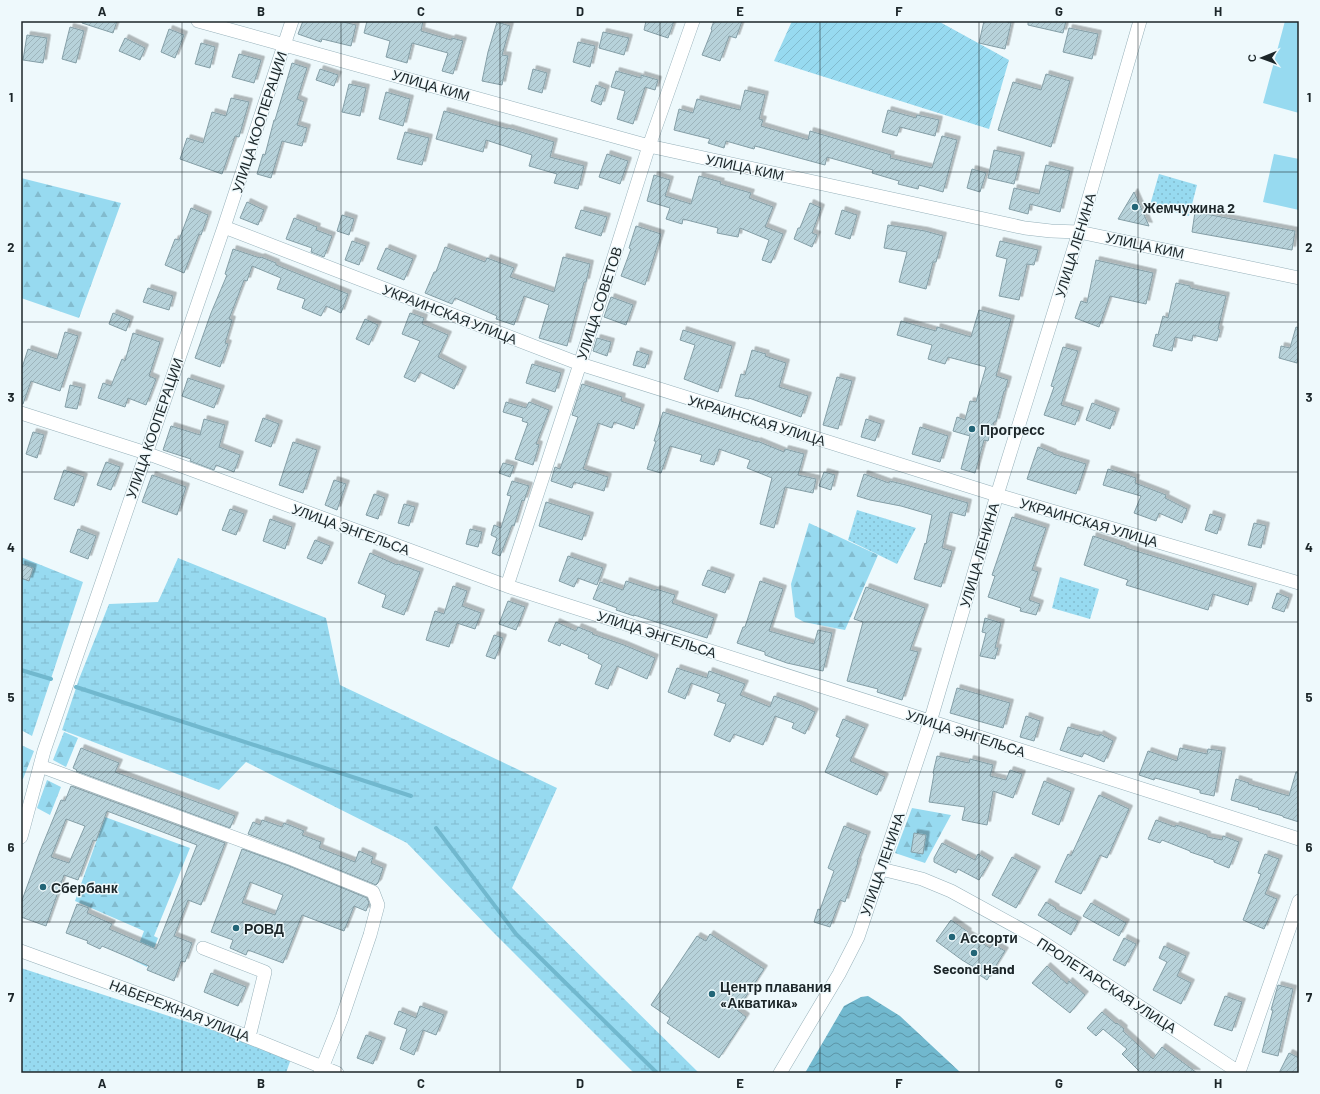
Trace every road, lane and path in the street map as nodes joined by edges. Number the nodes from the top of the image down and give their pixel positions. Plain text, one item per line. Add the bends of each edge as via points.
1 (198, 21) edge
2 (292, 21) edge
3 (693, 21) edge
4 (1140, 21) edge
5 (284, 44) junction
6 (649, 146) junction
7 (224, 227) junction
8 (1079, 232) junction
9 (1299, 278) edge
10 (580, 364) junction
11 (21, 414) edge
12 (146, 453) junction
13 (997, 495) junction
14 (1299, 583) edge
15 (507, 586) junction
16 (930, 722) junction
17 (40, 766) junction
18 (21, 837) edge
19 (1299, 839) edge
20 (881, 868) junction
21 (1299, 901) edge
22 (203, 948) dead end
23 (21, 951) edge
24 (249, 1037) junction
25 (321, 1070) edge
26 (337, 1073) edge
27 (780, 1073) edge
28 (1239, 1073) edge

1 - 5 street, УЛИЦА КИМ
2 - 5 street, УЛИЦА КООПЕРАЦИИ
3 - 6 street, УЛИЦА СОВЕТОВ
4 - 8 street, УЛИЦА ЛЕНИНА
5 - 6 street, УЛИЦА КИМ
5 - 7 street, УЛИЦА КООПЕРАЦИИ
6 - 8 street, УЛИЦА КИМ via 1025,228
6 - 10 street, УЛИЦА СОВЕТОВ
7 - 10 street, УКРАИНСКАЯ УЛИЦА
7 - 12 street, УЛИЦА КООПЕРАЦИИ
8 - 9 street, УЛИЦА КИМ
8 - 13 street, УЛИЦА ЛЕНИНА
10 - 13 street, УКРАИНСКАЯ УЛИЦА
10 - 15 street, УЛИЦА СОВЕТОВ
11 - 12 street, УЛИЦА ЭНГЕЛЬСА
12 - 15 street, УЛИЦА ЭНГЕЛЬСА
12 - 17 street, УЛИЦА КООПЕРАЦИИ
13 - 14 street, УКРАИНСКАЯ УЛИЦА
13 - 16 street, УЛИЦА ЛЕНИНА
15 - 16 street, УЛИЦА ЭНГЕЛЬСА
16 - 19 street, УЛИЦА ЭНГЕЛЬСА
16 - 20 street, УЛИЦА ЛЕНИНА
17 - 18 street, УЛИЦА КООПЕРАЦИИ
17 - 25 street via 292,859 373,892 378,905 370,935
20 - 27 street, УЛИЦА ЛЕНИНА via 858,937 840,974
20 - 28 street, ПРОЛЕТАРСКАЯ УЛИЦА via 922,879 951,891 1035,937
21 - 28 street
22 - 24 street via 265,972
23 - 24 street, НАБЕРЕЖНАЯ УЛИЦА
24 - 25 street, НАБЕРЕЖНАЯ УЛИЦА
25 - 26 street, НАБЕРЕЖНАЯ УЛИЦА

